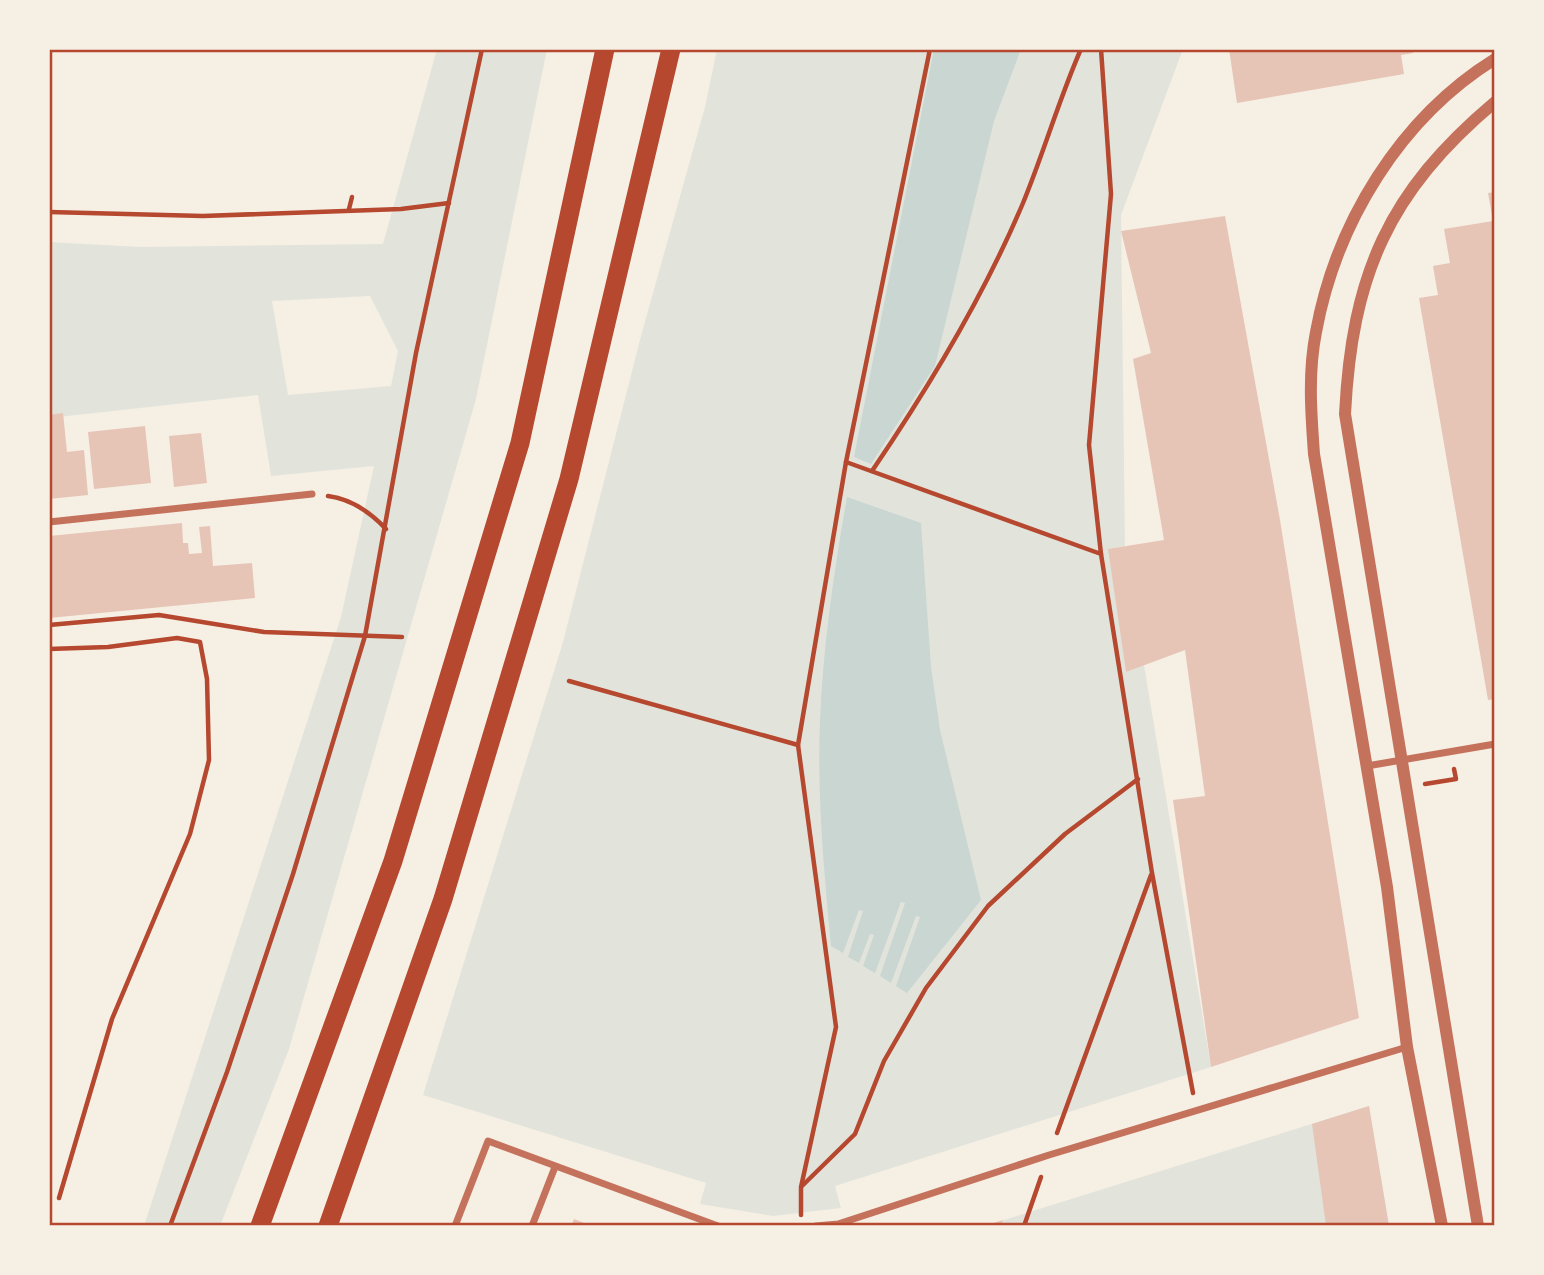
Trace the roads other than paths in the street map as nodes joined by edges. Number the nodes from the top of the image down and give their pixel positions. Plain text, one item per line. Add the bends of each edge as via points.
1 (605, 49) edge
2 (671, 49) edge
3 (1495, 60) edge
4 (1495, 102) edge
5 (312, 494) road end
6 (49, 522) edge
7 (1495, 744) edge
8 (1401, 759) junction
9 (1367, 766) junction
10 (1407, 1047) junction
11 (555, 1167) junction
12 (260, 1226) edge
13 (328, 1226) edge
14 (455, 1226) edge
15 (532, 1226) edge
16 (718, 1226) edge
17 (816, 1226) edge
18 (1442, 1226) edge
19 (1478, 1226) edge

1 - 12 highway via 520,443 393,861
2 - 13 highway via 569,479 443,899
3 - 9 street via 1424,116 1384,167 1350,225 1329,278 1315,333 1310,394 1314,454
4 - 8 street via 1458,133 1396,212 1358,302 1348,358 1345,414
5 - 6 street
7 - 8 street
8 - 9 street
8 - 19 street
9 - 10 street
10 - 17 street via 838,1224
10 - 18 street
11 - 14 street via 488,1141
11 - 15 street
11 - 16 street

